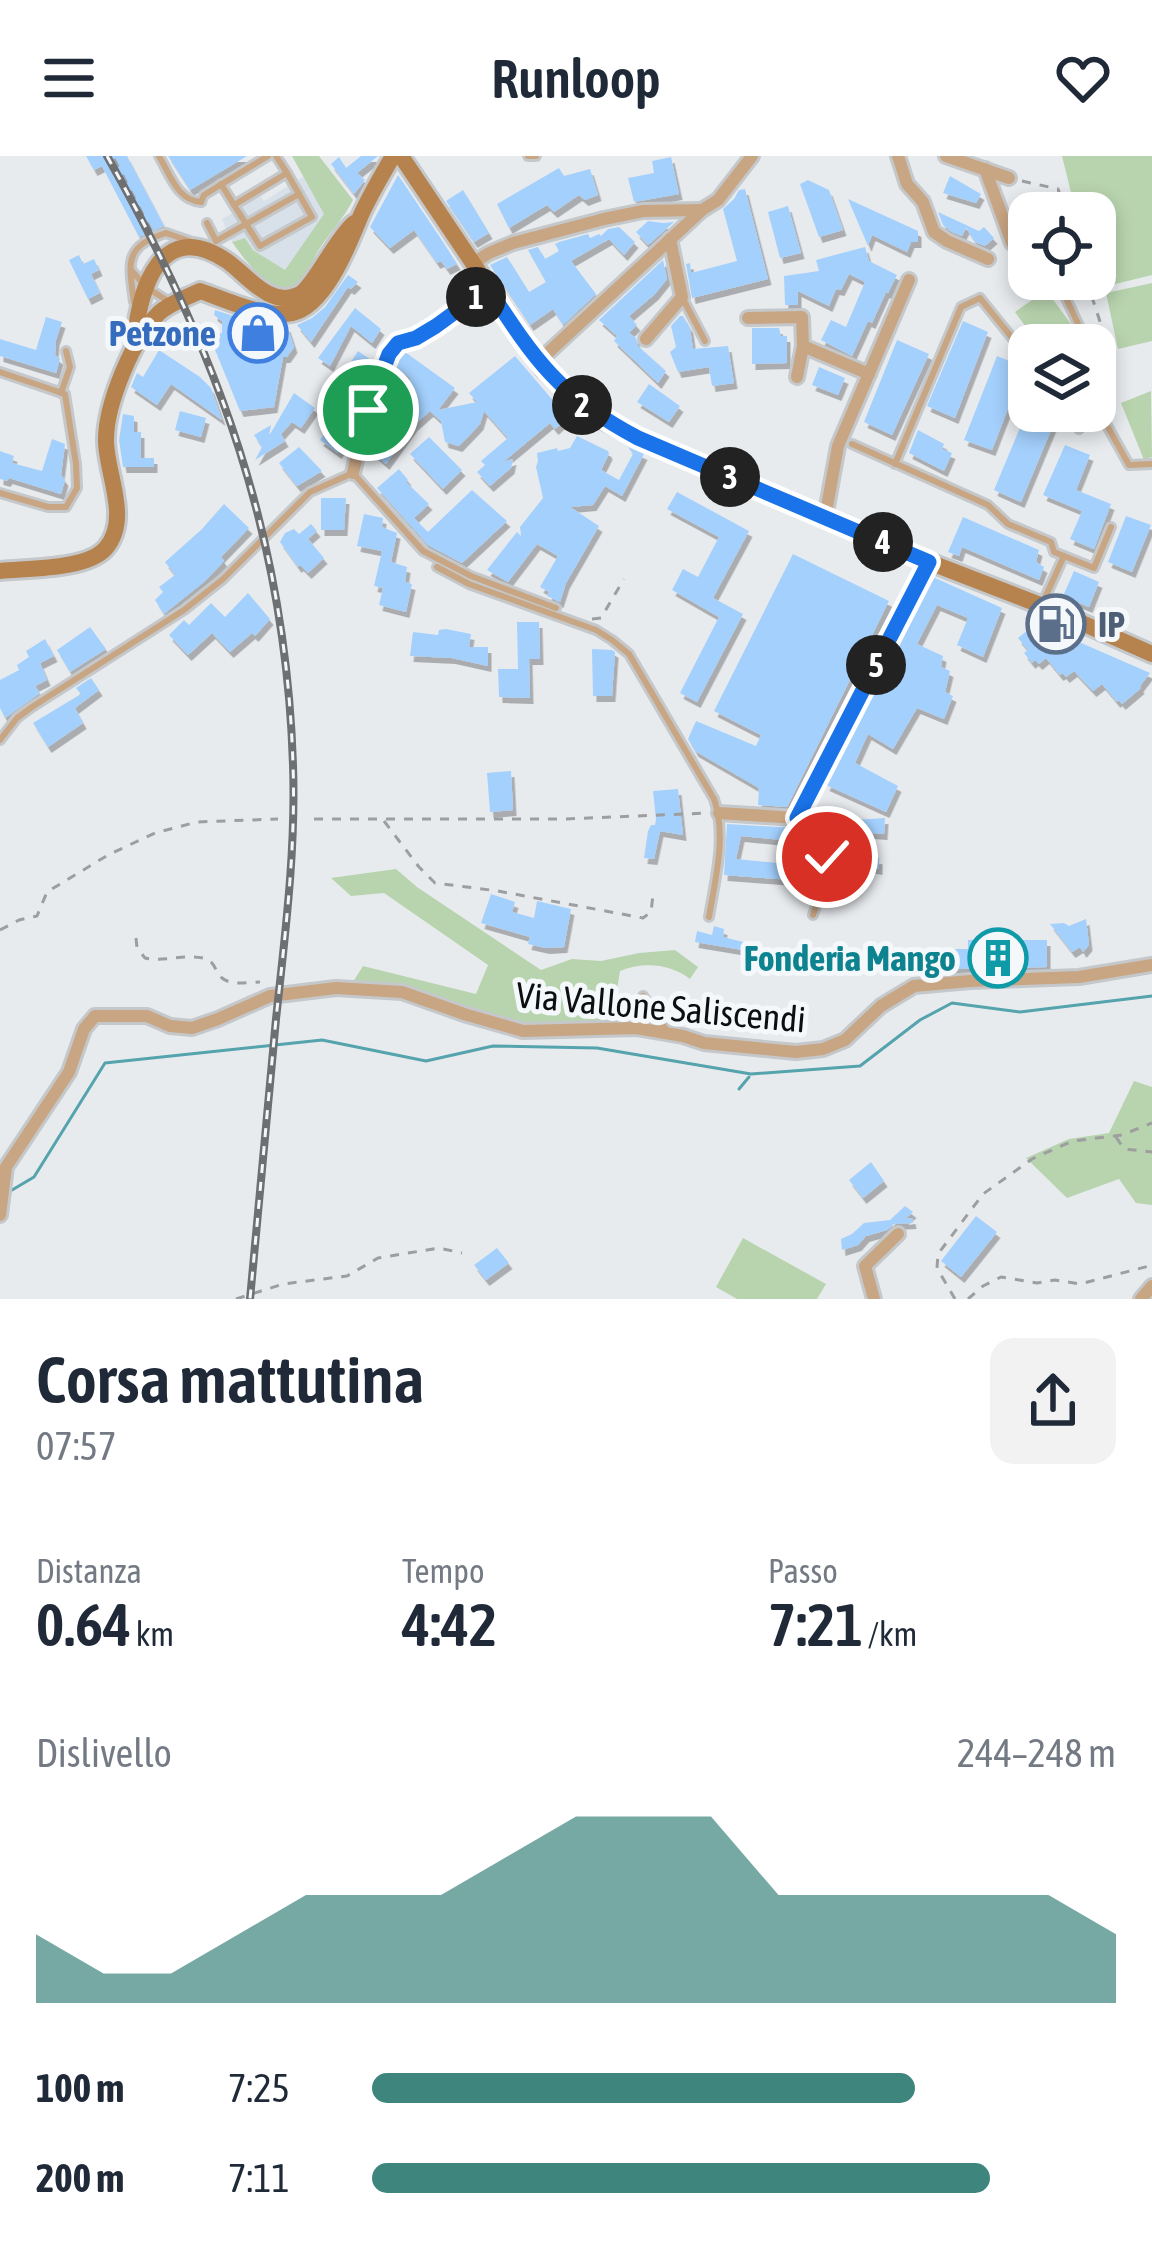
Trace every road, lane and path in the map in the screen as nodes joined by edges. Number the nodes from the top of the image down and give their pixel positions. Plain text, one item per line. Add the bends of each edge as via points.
1 (159, 156) edge
2 (272, 156) edge
3 (397, 156) edge
4 (752, 156) edge
5 (898, 156) edge
6 (946, 156) edge
7 (113, 159) dead end
8 (985, 169) junction
9 (287, 173) junction
10 (1009, 178) joint
11 (221, 184) junction
12 (1059, 192) edge
13 (299, 194) junction
14 (234, 205) junction
15 (702, 210) junction
16 (359, 219) junction
17 (207, 223) dead end
18 (246, 224) junction
19 (1008, 232) edge
20 (155, 237) junction
21 (670, 239) junction
22 (214, 250) junction
23 (988, 259) dead end
24 (472, 264) junction
25 (130, 267) junction
26 (909, 280) dead end
27 (146, 287) junction
28 (488, 288) junction
29 (200, 292) junction
30 (682, 297) junction
31 (173, 304) junction
32 (748, 318) dead end
33 (137, 324) junction
34 (1008, 333) edge
35 (646, 339) dead end
36 (705, 340) dead end
37 (803, 346) junction
38 (135, 347) junction
39 (66, 351) dead end
40 (538, 362) junction
41 (0, 372) edge
42 (869, 374) junction
43 (797, 377) dead end
44 (61, 393) junction
45 (1111, 432) edge
46 (852, 444) dead end
47 (895, 464) junction
48 (1152, 464) edge
49 (353, 473) junction
50 (0, 493) edge
51 (825, 518) junction
52 (1112, 527) dead end
53 (1064, 556) junction
54 (929, 562) junction
55 (437, 567) dead end
56 (0, 571) edge
57 (624, 579) dead end
58 (1041, 605) junction
59 (556, 608) dead end
60 (580, 618) dead end
61 (1152, 654) edge
62 (0, 740) edge
63 (719, 813) junction
64 (797, 818) junction
65 (278, 819) dead end
66 (314, 819) dead end
67 (383, 819) junction
68 (653, 895) dead end
69 (813, 914) dead end
70 (709, 917) dead end
71 (0, 930) edge
72 (136, 938) dead end
73 (1152, 964) edge
74 (260, 982) dead end
75 (643, 996) dead end
76 (669, 1034) junction
77 (1152, 1123) edge
78 (1116, 1136) junction
79 (1152, 1152) edge
80 (0, 1215) edge
81 (898, 1234) dead end
82 (462, 1253) dead end
83 (1152, 1269) edge
84 (1152, 1286) edge
85 (236, 1299) edge
86 (874, 1299) edge
87 (955, 1299) edge
88 (968, 1299) edge
89 (1141, 1299) edge

1 - 11 lane via 191,202 202,205
2 - 9 lane
2 - 11 lane
3 - 16 main road
3 - 24 main road
4 - 15 street
5 - 23 street via 934,232
6 - 8 street
7 - 20 path
8 - 10 street
8 - 19 street
9 - 13 lane
9 - 14 lane
10 - 12 path
11 - 14 lane
13 - 18 lane
13 - 18 lane via 312,217 260,246
14 - 18 lane
15 - 21 street
15 - 24 street via 604,219 513,243
16 - 22 main road via 304,292 291,297 259,288
16 - 29 main road via 322,291 299,312 278,314
17 - 22 lane
18 - 22 lane
20 - 22 lane via 174,233
20 - 25 lane via 136,248
21 - 30 street
21 - 40 street
22 - 27 main road via 169,254
22 - 29 main road via 219,273
24 - 28 main road
25 - 27 lane
25 - 33 lane
26 - 42 street
27 - 31 lane
27 - 33 main road
28 - 40 main road
28 - 49 street via 389,354
29 - 31 main road
30 - 35 street
30 - 36 lane
31 - 38 main road
32 - 37 street via 802,317
33 - 38 main road
34 - 47 lane via 980,298 961,307
37 - 42 street
37 - 43 street
38 - 56 main road via 106,436 117,508 105,550 85,562
39 - 44 lane
40 - 51 main road via 603,420
41 - 44 lane
42 - 51 street via 838,446
44 - 50 lane via 76,464 77,488 66,507
45 - 48 lane via 1129,465
46 - 47 lane
47 - 53 lane via 988,505
49 - 59 lane via 423,551
49 - 62 lane via 310,492 223,579 32,707
51 - 54 main road
52 - 53 lane via 1094,568
53 - 58 lane
54 - 58 main road
54 - 64 street
55 - 63 lane via 612,640 629,655
57 - 60 path via 602,617
58 - 61 main road
63 - 64 street
63 - 67 path
63 - 70 lane
64 - 69 lane via 821,825 830,844
65 - 71 path via 197,822 155,833 69,877 47,892 37,916
66 - 67 path
67 - 68 path via 435,883 643,918
72 - 74 path via 145,958 206,958 227,982
73 - 76 street, Via Vallone Saliscendi via 1079,977 914,986 823,1049
75 - 76 lane
76 - 80 street, Via Vallone Saliscendi via 523,1031 402,992 336,988 270,996 192,1028 147,1016 95,1016 69,1072 6,1167
77 - 78 path
78 - 79 path via 1124,1149
78 - 87 path via 1072,1141 983,1194 938,1254
81 - 86 street via 865,1266
82 - 85 path via 378,1258 347,1276
83 - 88 path via 1079,1284 1001,1277
84 - 89 street

